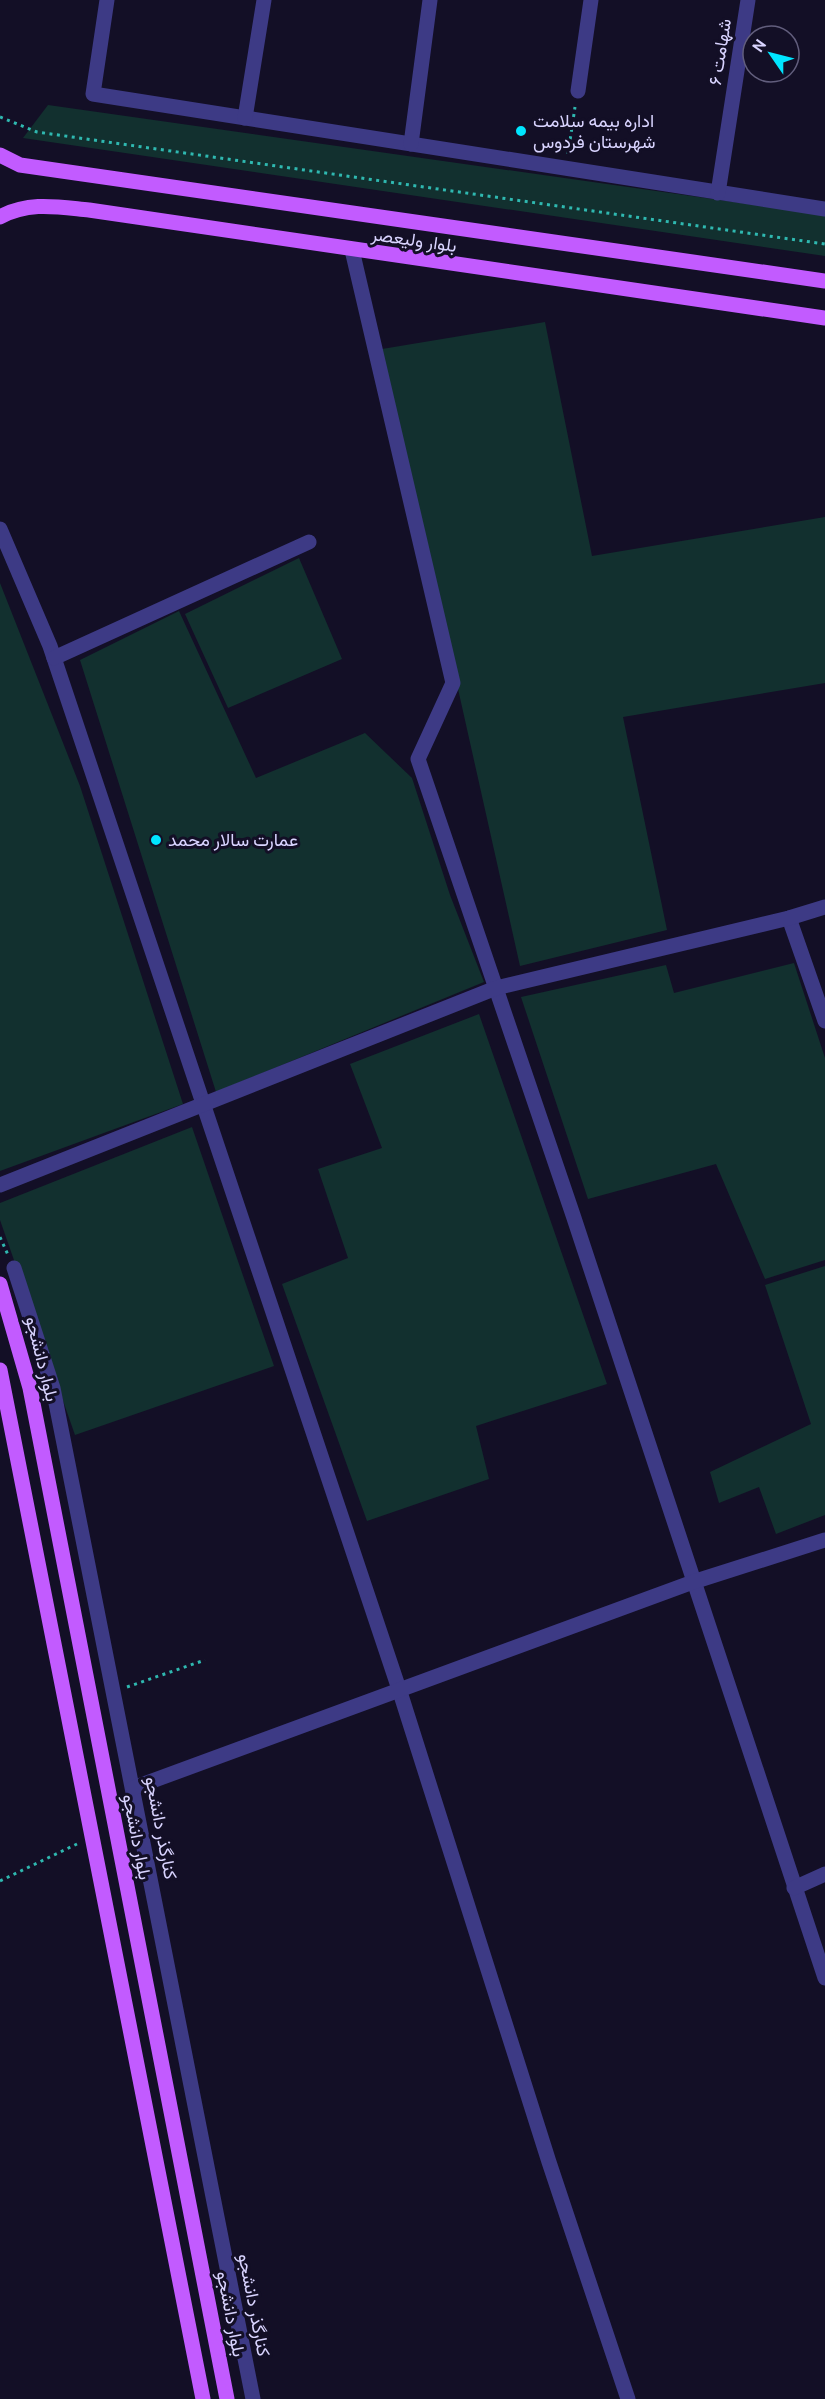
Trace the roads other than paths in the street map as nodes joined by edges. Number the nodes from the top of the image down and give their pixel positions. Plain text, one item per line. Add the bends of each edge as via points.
1 (107, 0) edge
2 (264, 0) edge
3 (430, 0) edge
4 (591, 0) edge
5 (748, 0) edge
6 (578, 91) road end
7 (245, 118) junction
8 (411, 144) junction
9 (0, 155) edge
10 (718, 192) junction
11 (825, 209) edge
12 (0, 218) edge
13 (352, 250) junction
14 (825, 281) edge
15 (825, 318) edge
16 (0, 529) edge
17 (309, 542) dead end
18 (54, 658) junction
19 (825, 906) edge
20 (789, 918) junction
21 (496, 988) junction
22 (825, 1021) edge
23 (202, 1105) junction
24 (0, 1185) edge
25 (14, 1268) dead end
26 (0, 1284) edge
27 (0, 1370) edge
28 (825, 1540) edge
29 (693, 1582) junction
30 (400, 1692) junction
31 (133, 1788) junction
32 (825, 1874) edge
33 (794, 1888) junction
34 (825, 1978) edge
35 (203, 2399) edge
36 (228, 2399) edge
37 (253, 2399) edge
38 (628, 2399) edge

1 - 7 street via 93,94
2 - 7 street
3 - 8 street
4 - 6 street
5 - 10 street, شهامت ۶
7 - 8 street
8 - 10 street
9 - 14 main road, بلوار ولیعصر via 21,165
10 - 11 street
12 - 13 main road, بلوار ولیعصر via 13,210 43,205
13 - 15 main road, بلوار ولیعصر
13 - 21 street via 453,683 418,759
16 - 18 street
17 - 18 street
18 - 23 street
19 - 20 street
20 - 21 street
20 - 22 street
21 - 23 street
21 - 29 street
23 - 24 street
23 - 30 street
25 - 31 street, کنارگذر دانشجو via 53,1388
26 - 36 main road, بلوار دانشجو via 30,1388
27 - 35 main road
28 - 29 street
29 - 30 street
29 - 33 street
30 - 31 street
30 - 38 street
31 - 37 street, کنارگذر دانشجو
32 - 33 street
33 - 34 street

